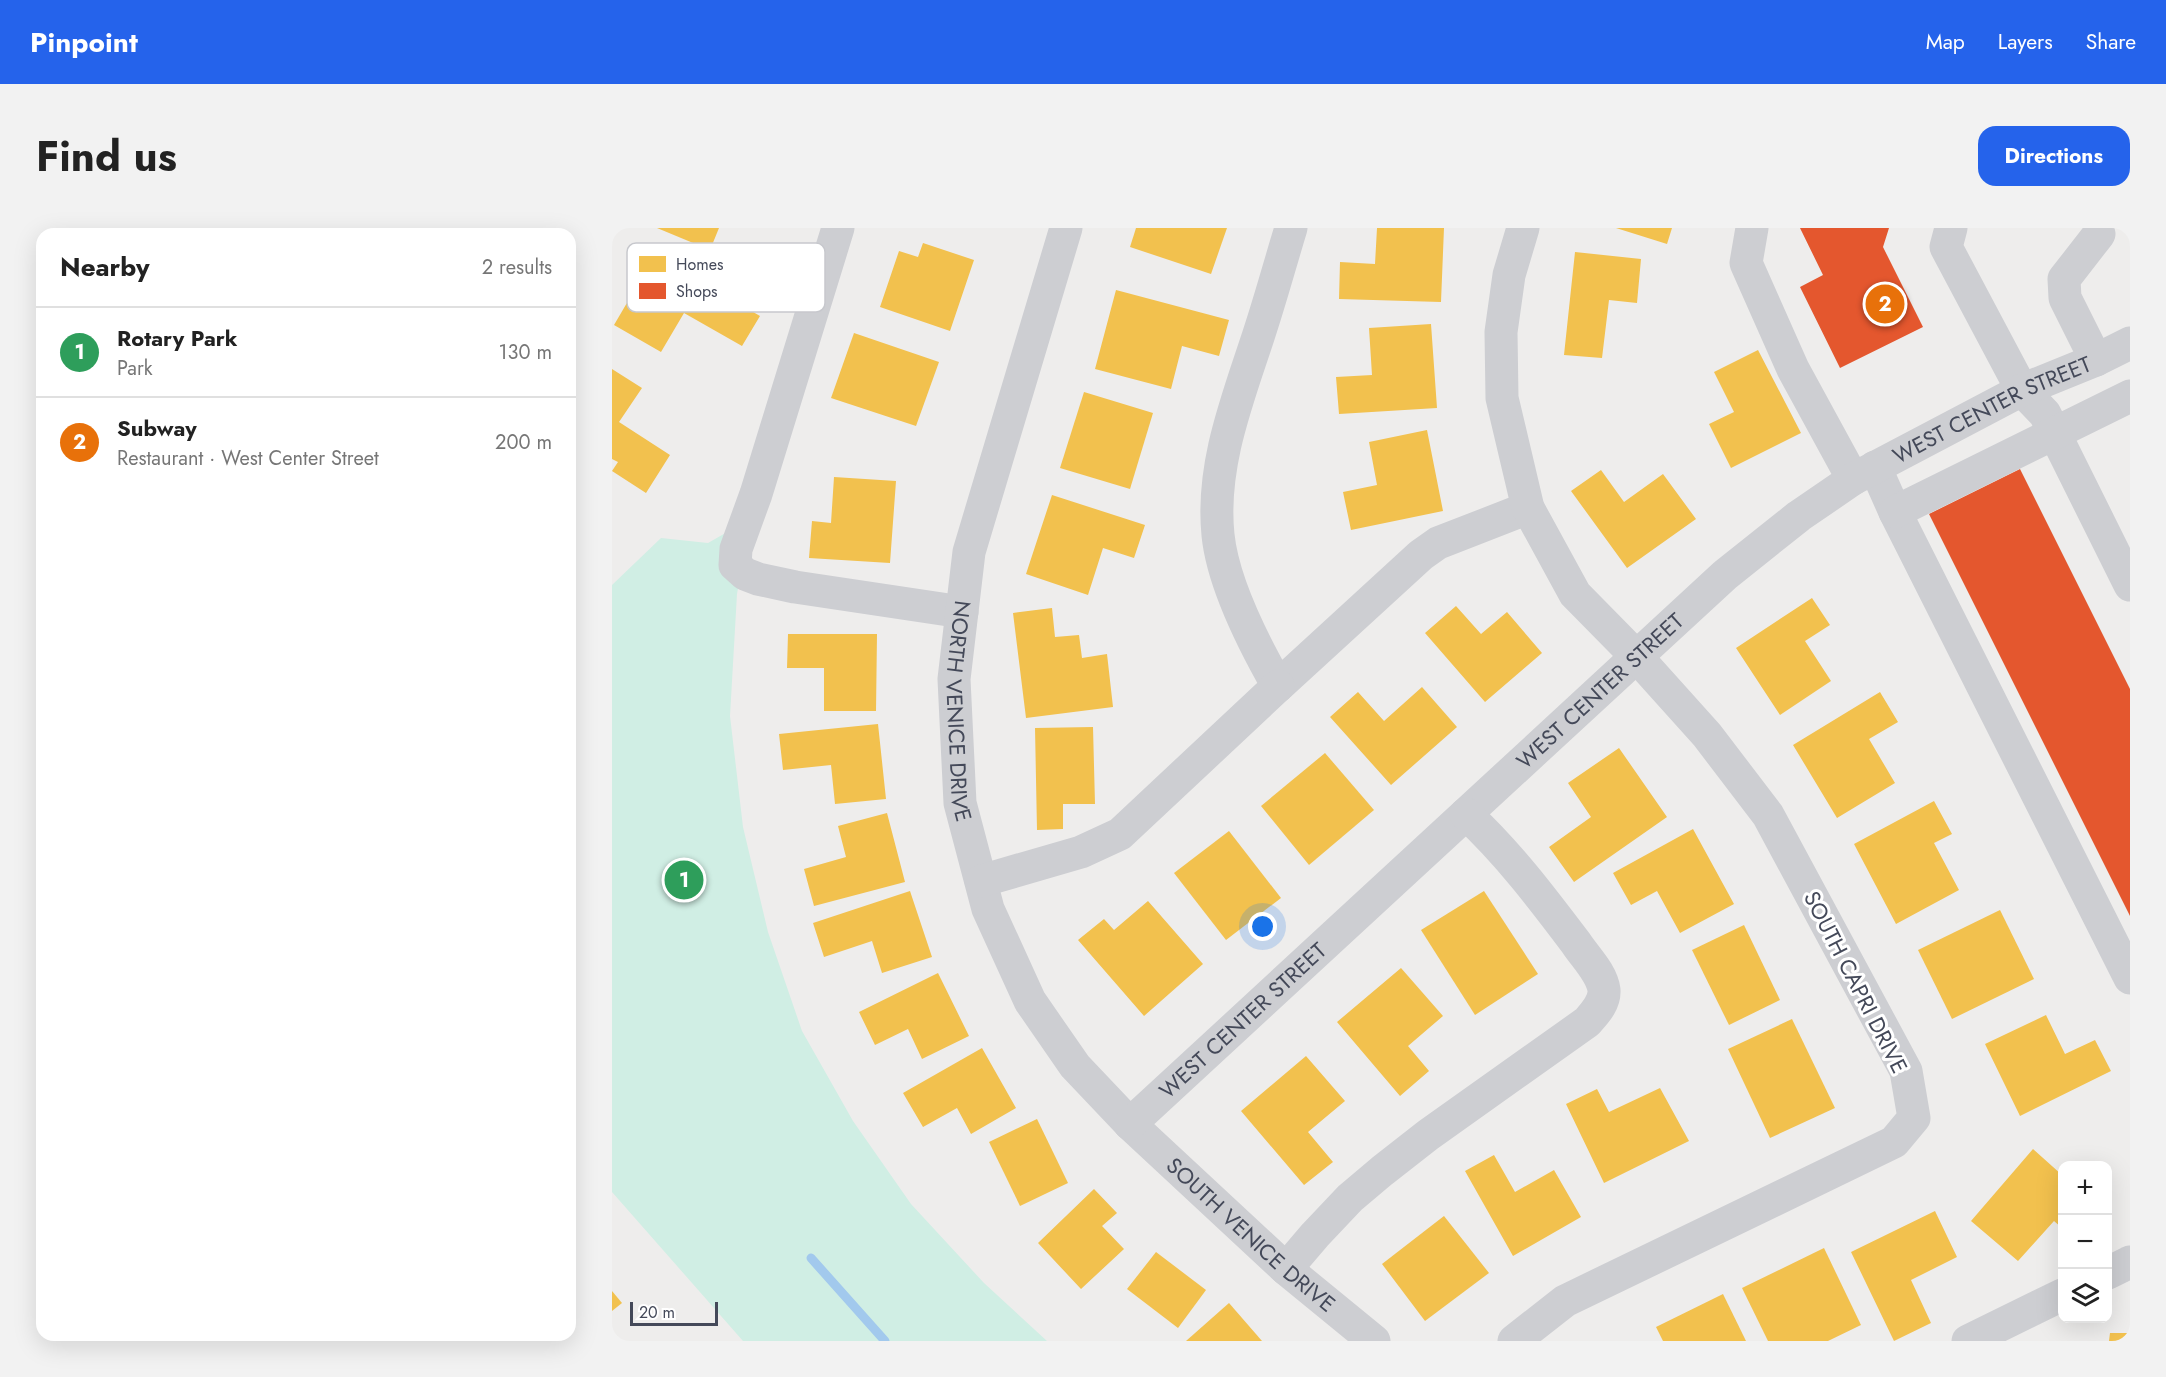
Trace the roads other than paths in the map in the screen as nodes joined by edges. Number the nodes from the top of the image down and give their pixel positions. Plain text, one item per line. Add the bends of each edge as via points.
1 (838, 228) edge
2 (1066, 228) edge
3 (1291, 228) edge
4 (1523, 228) edge
5 (1752, 228) edge
6 (1951, 228) edge
7 (2103, 230) edge
8 (825, 270) edge
9 (812, 312) edge
10 (2113, 351) edge
11 (2130, 381) edge
12 (2022, 390) junction
13 (2130, 396) edge
14 (2054, 432) junction
15 (1864, 473) junction
16 (1528, 508) junction
17 (1895, 512) junction
18 (2130, 585) edge
19 (962, 612) junction
20 (1636, 656) junction
21 (1278, 686) junction
22 (1466, 814) junction
23 (981, 881) junction
24 (2130, 978) edge
25 (1130, 1124) junction
26 (2130, 1262) edge
27 (1286, 1269) junction
28 (2112, 1271) edge
29 (2058, 1297) edge
30 (1374, 1341) edge
31 (1514, 1341) edge
32 (1968, 1341) edge

1 - 8 street
2 - 19 street, NORTH VENICE DRIVE via 969,552
3 - 21 street via 1231,417 1216,503 1225,567 1255,646
4 - 16 street, SOUTH CAPRI DRIVE via 1509,275 1501,332 1502,398
5 - 15 street via 1746,263 1794,369
6 - 12 street via 1946,247
7 - 10 street via 2064,279 2065,298
9 - 19 street via 736,549 735,565 758,579 795,587
10 - 11 street
10 - 12 street, WEST CENTER STREET
12 - 14 street via 2045,414
12 - 15 street, WEST CENTER STREET
13 - 14 street
14 - 17 street
14 - 18 street
15 - 17 street
15 - 20 street, WEST CENTER STREET via 1799,516 1725,575
16 - 20 street, SOUTH CAPRI DRIVE via 1575,594
16 - 21 street via 1438,543 1421,555
17 - 24 street
19 - 23 street, NORTH VENICE DRIVE via 954,679 960,803
20 - 22 street, WEST CENTER STREET
20 - 31 street, SOUTH CAPRI DRIVE via 1707,735 1768,815 1906,1071 1914,1118 1894,1142 1565,1301
21 - 23 street via 1120,834 1082,852
22 - 25 street, WEST CENTER STREET
22 - 27 street via 1534,888 1592,966 1604,992 1601,1004 1587,1022 1382,1171 1343,1206
23 - 25 street, NORTH VENICE DRIVE via 988,909 1030,1001 1075,1066
25 - 27 street, SOUTH VENICE DRIVE
26 - 28 street
27 - 30 street, SOUTH VENICE DRIVE
29 - 32 street

